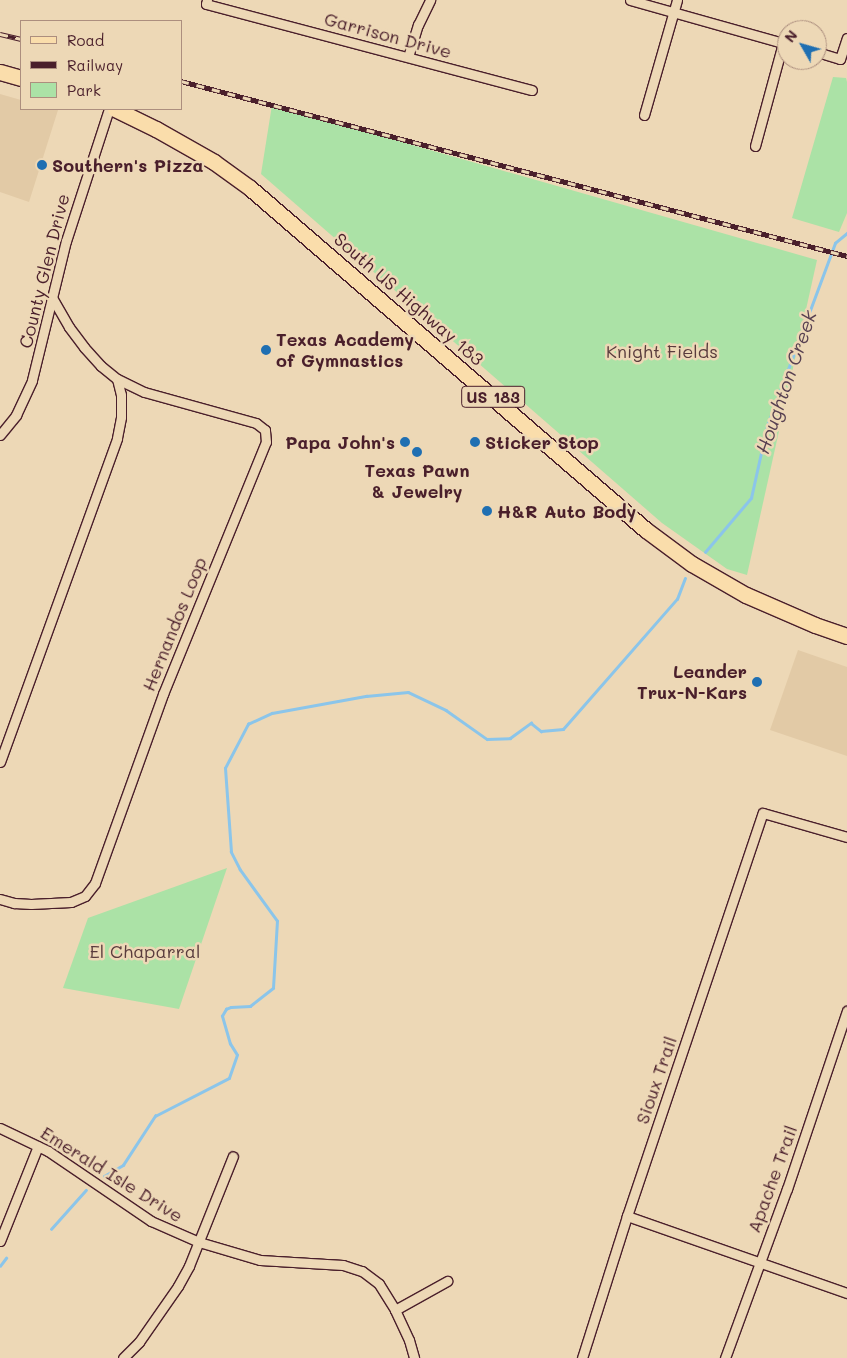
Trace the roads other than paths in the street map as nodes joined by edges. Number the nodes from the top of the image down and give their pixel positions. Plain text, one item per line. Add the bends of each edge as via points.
1 (430, 0) edge
2 (630, 0) edge
3 (677, 0) edge
4 (206, 2) edge
5 (673, 12) junction
6 (847, 38) edge
7 (777, 41) edge
8 (827, 55) edge
9 (408, 57) junction
10 (777, 70) edge
11 (0, 72) edge
12 (20, 78) edge
13 (532, 90) dead end
14 (109, 110) edge
15 (117, 110) edge
16 (644, 114) dead end
17 (755, 146) dead end
18 (52, 297) junction
19 (117, 379) junction
20 (0, 435) edge
21 (847, 636) edge
22 (0, 762) edge
23 (847, 837) edge
24 (0, 899) edge
25 (847, 1011) edge
26 (0, 1128) edge
27 (38, 1146) junction
28 (232, 1156) dead end
29 (627, 1216) junction
30 (0, 1240) edge
31 (198, 1242) junction
32 (759, 1262) junction
33 (447, 1281) dead end
34 (847, 1293) edge
35 (395, 1310) junction
36 (123, 1358) edge
37 (414, 1358) edge
38 (582, 1358) edge
39 (725, 1358) edge

1 - 9 street
2 - 5 street
3 - 5 street
4 - 9 street, Garrison Drive
5 - 7 street
5 - 16 street
6 - 8 street via 840,59
9 - 13 street, Garrison Drive
10 - 17 street
11 - 12 main road
14 - 18 street, County Glen Drive via 79,195
15 - 21 main road, South US Highway 183 / US 183 via 214,162 250,188 646,530 692,564 746,595
18 - 19 street, Hernandos Loop via 84,347
18 - 20 street, County Glen Drive via 32,380 16,415
19 - 22 street via 122,406 117,438
19 - 24 street, Hernandos Loop via 144,392 256,423 265,430 266,442 163,694 95,883 85,896 70,902 31,904
23 - 29 street, Sioux Trail via 763,813
25 - 32 street, Apache Trail
26 - 27 street, Emerald Isle Drive
27 - 30 street
27 - 31 street, Emerald Isle Drive via 151,1221
28 - 31 street
29 - 32 street
29 - 38 street, Sioux Trail
31 - 35 street, Emerald Isle Drive via 260,1260 355,1268 379,1284
31 - 36 street via 189,1266 160,1315
32 - 34 street
32 - 39 street, Apache Trail
33 - 35 street
35 - 37 street, Emerald Isle Drive

